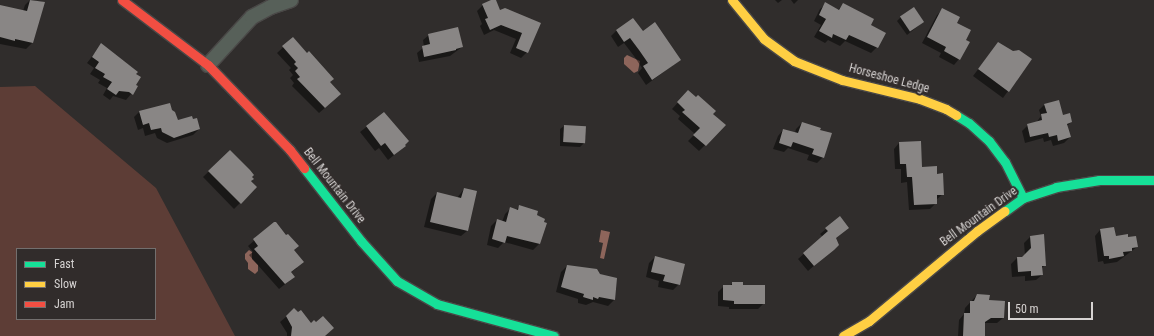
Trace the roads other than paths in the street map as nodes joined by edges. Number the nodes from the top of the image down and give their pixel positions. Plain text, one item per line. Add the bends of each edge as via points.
1 (122, 0) edge
2 (291, 0) edge
3 (732, 0) edge
4 (208, 65) junction
5 (1154, 180) edge
6 (1023, 198) junction
7 (554, 336) edge
8 (844, 336) edge

1 - 4 street, Bell Mountain Drive
2 - 4 street via 252,17
3 - 6 street, Horseshoe Ledge via 764,39 794,61 842,80 920,99 969,122 1001,157
4 - 7 street, Bell Mountain Drive via 290,150 361,241 397,282 438,304
5 - 6 street, Bell Mountain Drive via 1099,180 1056,187
6 - 8 street, Bell Mountain Drive via 978,231 869,320

